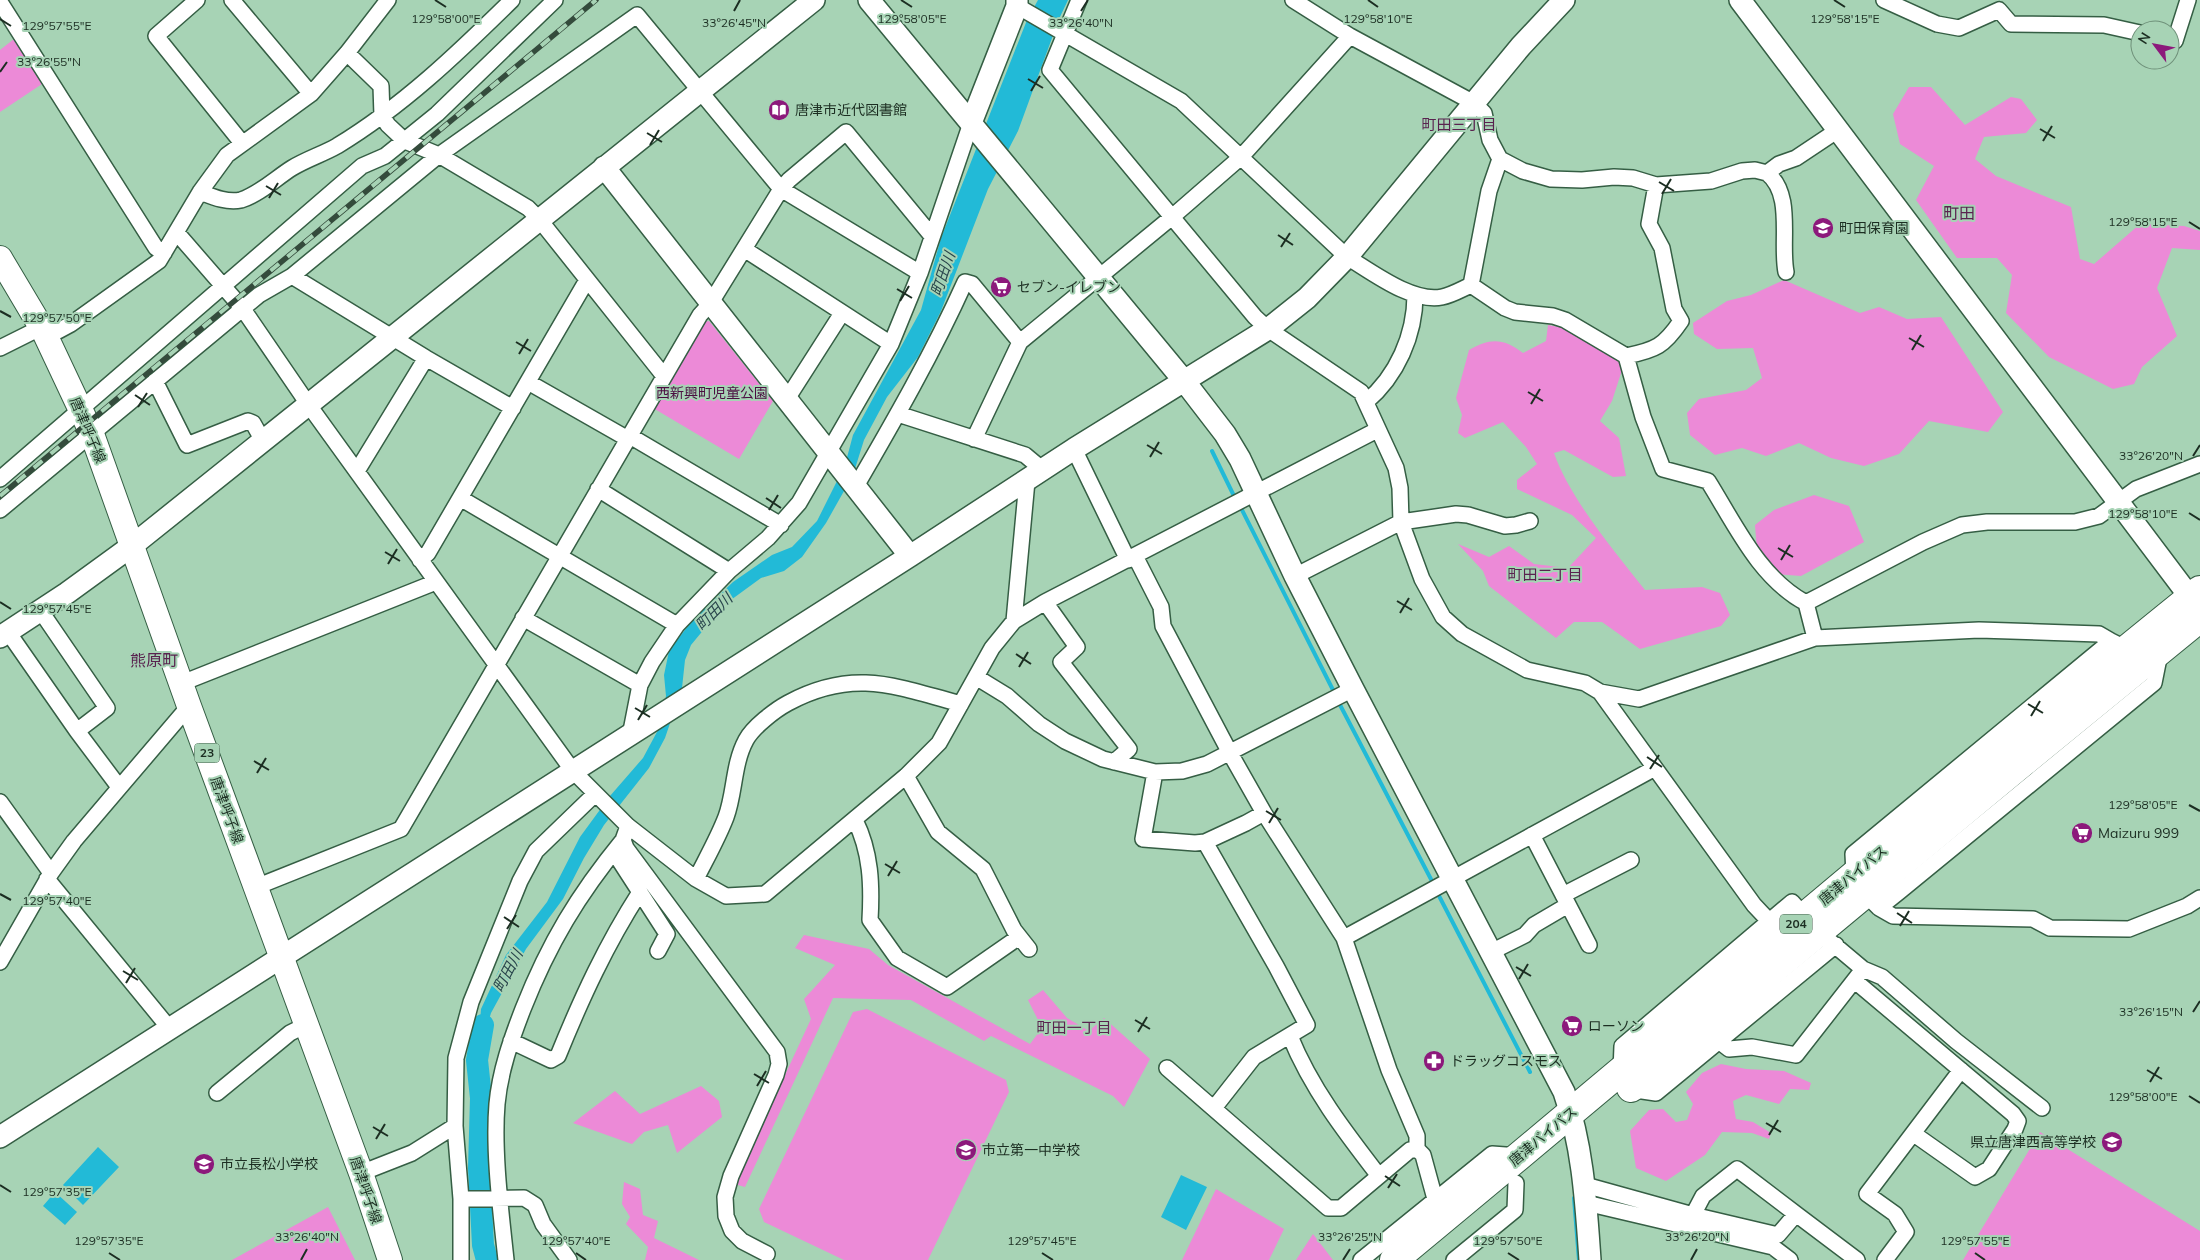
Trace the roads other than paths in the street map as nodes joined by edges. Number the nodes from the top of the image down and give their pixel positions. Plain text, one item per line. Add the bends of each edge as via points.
1 (197, 0) edge
2 (232, 0) edge
3 (388, 0) edge
4 (512, 0) edge
5 (555, 0) edge
6 (814, 0) edge
7 (869, 0) edge
8 (1078, 0) edge
9 (1293, 0) edge
10 (1564, 0) edge
11 (1740, 0) edge
12 (1884, 0) edge
13 (2188, 0) edge
14 (0, 2) edge
15 (1019, 3) edge
16 (2180, 27) edge
17 (2130, 31) edge
18 (1065, 32) junction
19 (1350, 36) junction
20 (347, 53) junction
21 (700, 91) junction
22 (311, 94) junction
23 (1474, 103) junction
24 (382, 116) junction
25 (973, 126) junction
26 (1838, 130) junction
27 (405, 141) junction
28 (242, 143) junction
29 (439, 156) junction
30 (1241, 157) junction
31 (1500, 160) junction
32 (604, 168) junction
33 (1767, 173) junction
34 (1656, 185) junction
35 (781, 189) junction
36 (200, 192) junction
37 (1172, 217) junction
38 (540, 219) junction
39 (177, 233) junction
40 (931, 235) junction
41 (744, 249) junction
42 (164, 253) junction
43 (1347, 257) junction
44 (0, 258) edge
45 (1786, 272) dead end
46 (920, 273) junction
47 (292, 276) junction
48 (1099, 277) junction
49 (587, 280) junction
50 (224, 285) junction
51 (1471, 285) junction
52 (1415, 296) junction
53 (710, 304) junction
54 (242, 309) junction
55 (842, 313) junction
56 (1268, 329) junction
57 (44, 332) junction
58 (393, 336) junction
59 (1020, 342) junction
60 (891, 344) junction
61 (0, 348) edge
62 (1626, 356) junction
63 (426, 358) junction
64 (664, 376) junction
65 (154, 380) junction
66 (528, 382) junction
67 (1185, 382) junction
68 (787, 399) junction
69 (1366, 402) junction
70 (308, 404) junction
71 (513, 408) junction
72 (81, 410) junction
73 (898, 414) junction
74 (1377, 430) junction
75 (92, 434) junction
76 (629, 437) junction
77 (974, 439) junction
78 (263, 441) junction
79 (1074, 449) junction
80 (827, 452) junction
81 (2200, 464) edge
82 (357, 472) junction
83 (1035, 476) junction
84 (0, 480) edge
85 (855, 488) junction
86 (598, 489) junction
87 (460, 498) junction
88 (1244, 500) junction
89 (2118, 502) junction
90 (0, 510) edge
91 (1530, 521) dead end
92 (1401, 522) junction
93 (781, 525) junction
94 (132, 545) junction
95 (560, 555) junction
96 (910, 556) junction
97 (1132, 558) junction
98 (420, 560) junction
99 (729, 571) junction
100 (1295, 576) junction
101 (436, 582) junction
102 (1045, 602) junction
103 (1806, 603) junction
104 (2198, 604) edge
105 (40, 610) junction
106 (523, 618) junction
107 (1014, 621) junction
108 (677, 625) junction
109 (4, 634) edge
110 (1815, 638) junction
111 (2118, 645) junction
112 (496, 665) junction
113 (976, 677) junction
114 (182, 683) junction
115 (640, 685) junction
116 (1600, 692) junction
117 (1342, 694) junction
118 (961, 704) junction
119 (189, 706) junction
120 (77, 731) junction
121 (633, 733) junction
122 (1230, 753) junction
123 (1114, 762) junction
124 (1655, 768) junction
125 (573, 772) junction
126 (1156, 772) junction
127 (906, 776) junction
128 (119, 788) junction
129 (595, 794) junction
130 (0, 802) edge
131 (1264, 812) junction
132 (855, 820) junction
133 (1532, 835) junction
134 (621, 839) junction
135 (1205, 842) junction
136 (1631, 860) dead end
137 (49, 876) junction
138 (696, 879) junction
139 (1441, 886) junction
140 (256, 888) junction
141 (640, 892) junction
142 (1866, 892) junction
143 (2200, 898) edge
144 (1566, 900) junction
145 (1770, 922) junction
146 (1820, 931) junction
147 (1019, 937) junction
148 (1344, 938) junction
149 (1589, 945) dead end
150 (1030, 950) dead end
151 (658, 951) dead end
152 (1491, 952) junction
153 (282, 958) junction
154 (0, 962) edge
155 (1859, 975) junction
156 (306, 1025) junction
157 (170, 1029) junction
158 (1290, 1036) junction
159 (510, 1042) junction
160 (1720, 1042) junction
161 (1166, 1068) dead end
162 (1961, 1070) junction
163 (1625, 1080) junction
164 (217, 1093) dead end
165 (1214, 1108) junction
166 (2042, 1108) dead end
167 (1574, 1123) junction
168 (456, 1126) junction
169 (1914, 1134) junction
170 (0, 1137) edge
171 (1417, 1149) junction
172 (1520, 1156) junction
173 (361, 1173) junction
174 (1379, 1176) junction
175 (1516, 1183) junction
176 (1585, 1194) junction
177 (500, 1198) junction
178 (1435, 1198) junction
179 (460, 1199) junction
180 (1796, 1214) junction
181 (1693, 1215) junction
182 (1425, 1220) junction
183 (768, 1254) dead end
184 (390, 1260) edge
185 (460, 1260) edge
186 (506, 1260) edge
187 (569, 1260) edge
188 (1361, 1260) edge
189 (1394, 1260) edge
190 (1422, 1260) edge
191 (1454, 1260) edge
192 (1590, 1260) edge
193 (1790, 1260) edge
194 (1857, 1260) edge
195 (1885, 1260) edge

1 - 28 street via 156,36
2 - 22 street
3 - 20 street
4 - 24 street via 449,62
5 - 27 street
6 - 21 street
7 - 25 street
8 - 18 street
9 - 19 street
10 - 23 street
11 - 26 street
12 - 17 street via 1937,24 1959,28 1998,10 2011,24 2104,25
13 - 16 street
14 - 42 street via 156,248
15 - 18 street
15 - 25 street
18 - 30 street via 1181,101
18 - 37 street via 1050,70
19 - 23 street
19 - 30 street
20 - 22 street
20 - 24 street via 380,86
21 - 29 street via 637,15
21 - 32 street
21 - 35 street
22 - 28 street
23 - 31 street via 1484,113 1490,140
23 - 43 street
24 - 27 street
24 - 36 street via 241,200 228,201
25 - 40 street
25 - 48 street
26 - 33 street
26 - 89 street
27 - 29 street
27 - 50 street via 385,156 362,166
28 - 36 street via 227,155
29 - 38 street via 528,208
29 - 47 street
30 - 37 street
30 - 43 street
31 - 34 street via 1551,179 1614,176
31 - 51 street via 1489,191
32 - 38 street
32 - 53 street
33 - 34 street via 1742,171 1711,181
33 - 45 street via 1776,179 1780,190 1786,235 1782,254
34 - 62 street via 1650,224 1662,248 1674,309 1681,321 1670,336 1652,351
35 - 40 street via 846,132
35 - 41 street
35 - 46 street
36 - 39 street
37 - 48 street
37 - 56 street
38 - 49 street
38 - 58 street
39 - 42 street
39 - 50 street
40 - 46 street
41 - 53 street
41 - 55 street
42 - 57 street via 159,261 71,324 58,331
43 - 52 street
43 - 56 street via 1308,298
44 - 57 main road, 唐津呼子線 / 23
46 - 60 street
47 - 54 street
47 - 58 street
48 - 59 street
48 - 67 street
49 - 64 street
49 - 66 street
50 - 54 street
50 - 72 street
51 - 52 street via 1444,297
51 - 62 street via 1515,312 1565,320
52 - 69 street via 1412,329 1397,364
53 - 64 street via 700,315
53 - 68 street
54 - 65 street
54 - 70 street
55 - 60 street
55 - 68 street
56 - 67 street
56 - 69 street via 1361,392
57 - 61 street via 34,331
57 - 72 main road, 唐津呼子線 / 23
58 - 63 street
58 - 70 street
59 - 73 street via 972,284 965,282
59 - 77 street
60 - 80 street
62 - 103 street via 1643,417 1663,469 1708,481 1760,564 1793,596
63 - 71 street
63 - 82 street
64 - 76 street
65 - 75 street
65 - 78 street via 187,445 248,421 253,423
66 - 71 street
66 - 76 street
67 - 79 street
67 - 88 street via 1240,458
68 - 80 street
69 - 74 street
70 - 78 street
70 - 82 street
71 - 87 street
72 - 75 main road, 唐津呼子線 / 23
72 - 84 street
73 - 77 street
73 - 85 street
74 - 88 street
74 - 92 street via 1396,468
75 - 90 street
75 - 94 main road, 唐津呼子線 / 23
76 - 86 street
76 - 93 street
77 - 83 street via 1025,454
78 - 94 street
79 - 83 street
79 - 97 street
80 - 85 street
80 - 93 street via 798,503
81 - 89 street via 2136,489
82 - 98 street
83 - 96 street
83 - 107 street
85 - 96 street
86 - 95 street
86 - 99 street
87 - 95 street
87 - 98 street via 428,553
88 - 97 street
88 - 100 street
89 - 103 street via 2099,516 2075,522 1962,525
89 - 104 street
91 - 92 street via 1505,526 1456,514
92 - 100 street
92 - 116 street via 1422,579 1443,617 1462,634 1528,670 1585,683
93 - 99 street
94 - 105 street
94 - 114 main road, 唐津呼子線 / 23
95 - 106 street
95 - 108 street
96 - 121 street
97 - 102 street
97 - 122 street via 1161,607 1163,626
98 - 101 street
99 - 108 street
100 - 117 street
101 - 112 street
101 - 114 street
102 - 107 street
102 - 123 street via 1077,647 1061,662 1129,749
103 - 110 street
104 - 111 highway, 唐津バイパス / 204
104 - 142 highway, 唐津バイパス / 204 via 2161,649
105 - 109 street
105 - 120 street via 108,708
106 - 112 street
106 - 115 street
107 - 113 street via 992,648
108 - 115 street
109 - 120 street
110 - 111 street via 1979,630 2099,634
110 - 116 street via 1639,699
111 - 142 highway, 唐津バイパス / 204
112 - 125 street
112 - 140 street via 400,830
113 - 118 street
113 - 123 street via 1007,696 1039,724 1065,741
114 - 119 main road, 唐津呼子線 / 23
115 - 121 street
116 - 124 street
117 - 122 street
117 - 139 street
118 - 127 street via 939,744
118 - 138 street via 886,683 847,683 811,690 775,710 746,739 726,817
119 - 128 street
119 - 140 main road, 唐津呼子線 / 23
120 - 128 street
121 - 125 street
122 - 126 street via 1182,771
122 - 131 street
123 - 126 street
124 - 133 street
124 - 145 street via 1754,905
125 - 129 street
125 - 153 street
126 - 135 street via 1144,839
127 - 132 street
127 - 147 street via 938,832 983,869
128 - 137 street
129 - 134 street
129 - 168 street via 536,851 520,881 471,1002 456,1058
130 - 137 street
131 - 135 street
131 - 148 street
132 - 138 street via 765,894 726,896
132 - 147 street via 868,856 872,892 870,920 897,958 947,987
133 - 139 street
133 - 144 street
134 - 138 street
134 - 141 street
134 - 159 street via 562,924 545,956
134 - 183 street via 777,1052 779,1064 776,1075 725,1196 726,1216 732,1231 742,1241
135 - 158 street via 1307,1025
136 - 144 street
137 - 154 street
137 - 157 street
139 - 148 street
139 - 152 street
140 - 153 main road, 唐津呼子線 / 23
141 - 151 street via 667,934
141 - 159 street via 615,930 558,1056 551,1060
142 - 143 street via 1893,916 2033,918 2050,928 2129,928
142 - 146 highway, 唐津バイパス / 204
144 - 149 street
144 - 152 street via 1525,935
145 - 146 street via 1792,902
145 - 163 street via 1622,1046
146 - 155 street
146 - 160 street
146 - 163 highway, 唐津バイパス / 204
147 - 150 street
148 - 171 street via 1389,1070 1417,1136
152 - 167 street via 1564,1092
153 - 156 main road, 唐津呼子線 / 23
153 - 157 street
155 - 160 street via 1796,1055 1752,1048 1728,1049
155 - 162 street
155 - 166 street via 1882,977 1956,1041
156 - 164 street via 290,1033
156 - 173 main road, 唐津呼子線 / 23
157 - 170 street
158 - 165 street via 1254,1057
158 - 174 street via 1314,1087
159 - 177 street via 497,1106
160 - 163 street via 1656,1093
161 - 165 street
162 - 169 street
162 - 169 street via 2018,1121 1989,1168 1975,1176
163 - 167 highway, 唐津バイパス / 204
165 - 174 street via 1328,1208 1341,1208
167 - 172 highway, 唐津バイパス / 204
167 - 175 highway, 唐津バイパス / 204
167 - 176 street
168 - 173 street via 412,1153
168 - 179 street
169 - 195 street via 1867,1194 1895,1214 1906,1232
171 - 174 street via 1410,1150
171 - 178 street via 1423,1155
172 - 178 street via 1492,1154
172 - 182 highway, 唐津バイパス / 204
173 - 184 main road, 唐津呼子線 / 23
175 - 190 highway, 唐津バイパス / 204
175 - 191 street via 1515,1210
176 - 181 street
176 - 192 street
176 - 193 street via 1773,1247
177 - 179 street
177 - 186 street
177 - 187 street via 524,1198 535,1205 543,1224
178 - 182 street
179 - 185 street
180 - 181 street via 1778,1235
180 - 181 street via 1737,1169 1703,1196
180 - 194 street
182 - 188 street
182 - 189 highway, 唐津バイパス / 204

